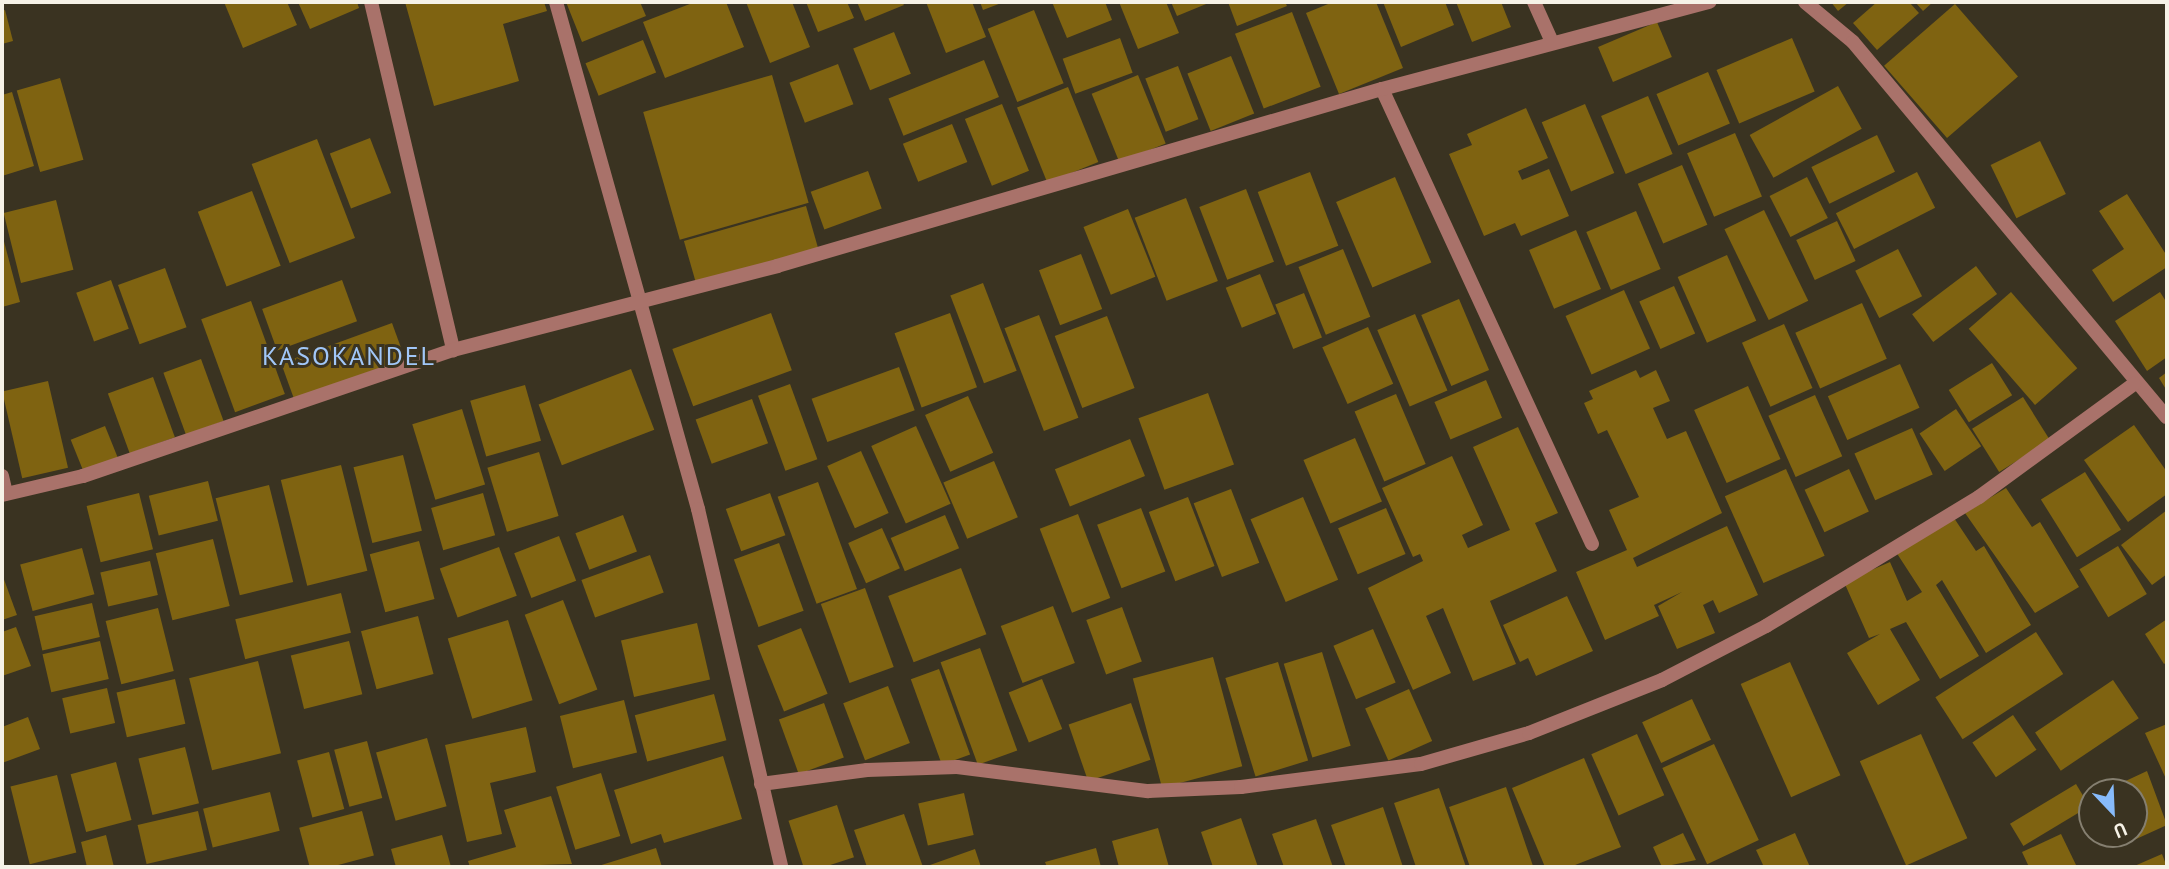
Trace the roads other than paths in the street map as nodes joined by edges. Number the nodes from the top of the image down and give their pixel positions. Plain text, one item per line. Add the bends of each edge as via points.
1 (371, 2) edge
2 (555, 2) edge
3 (1534, 2) edge
4 (1710, 2) edge
5 (1805, 2) edge
6 (1552, 42) junction
7 (1382, 89) junction
8 (642, 300) junction
9 (453, 350) junction
10 (2134, 384) junction
11 (2167, 417) edge
12 (2, 475) edge
13 (4, 495) edge
14 (1592, 544) dead end
15 (761, 784) junction
16 (781, 867) edge

1 - 9 street
2 - 8 street
3 - 6 street
4 - 6 street
5 - 10 street via 1853,42
6 - 7 street
7 - 8 street
7 - 14 street
8 - 9 street
8 - 15 street
9 - 13 street via 83,476
10 - 11 street
10 - 15 street via 1979,497 1766,626 1662,680 1529,733 1421,764 1241,787 1148,791 957,767 867,769
12 - 13 street
15 - 16 street

